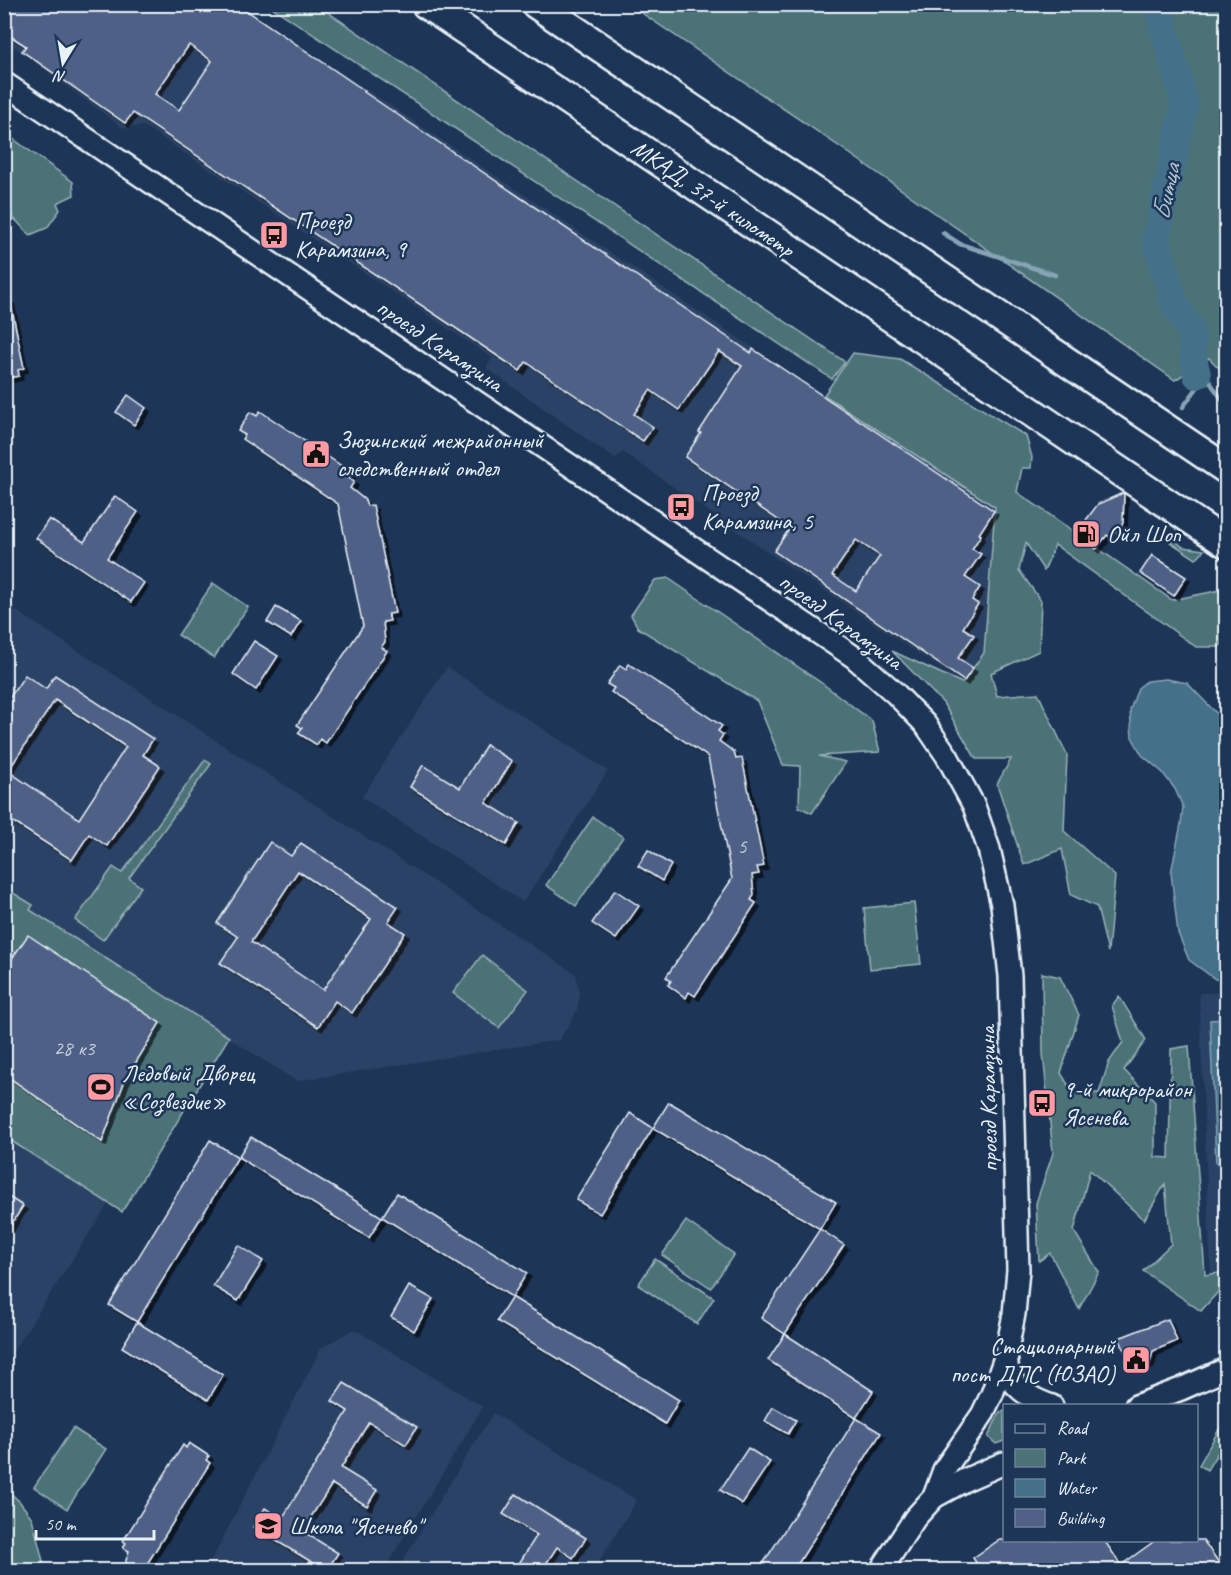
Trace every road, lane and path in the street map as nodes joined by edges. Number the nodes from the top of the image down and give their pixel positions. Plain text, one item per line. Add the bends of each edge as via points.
1 (426, 4) edge
2 (536, 4) edge
3 (4, 83) edge
4 (1227, 469) edge
5 (1227, 543) edge
6 (1006, 1355) junction
7 (1227, 1369) edge
8 (999, 1400) edge
9 (1046, 1404) edge
10 (1141, 1404) edge
11 (1003, 1463) edge
12 (934, 1497) junction
13 (881, 1570) edge

1 - 5 highway, МКАД, 37-й километр
2 - 4 highway
3 - 6 street, проезд Карамзина via 854,657 925,724 974,807 1002,905 1010,976 1018,1270
6 - 8 street, проезд Карамзина
6 - 9 street via 1009,1374 1017,1387
7 - 10 street
8 - 12 street, проезд Карамзина via 982,1415 944,1470
11 - 12 street
12 - 13 street, проезд Карамзина via 915,1518

